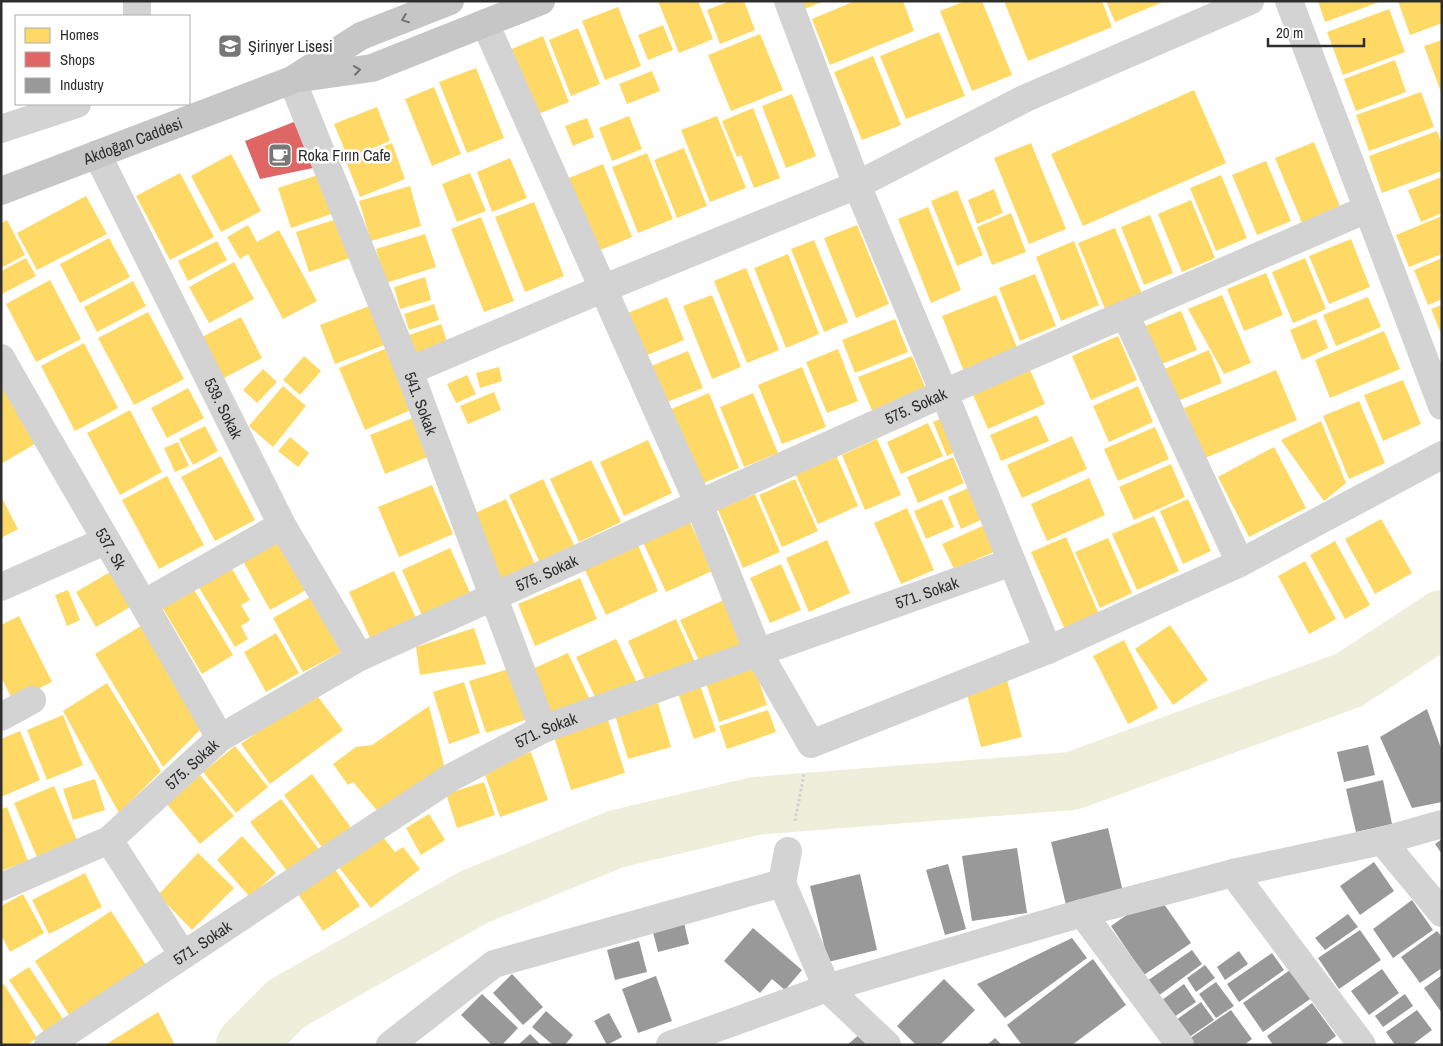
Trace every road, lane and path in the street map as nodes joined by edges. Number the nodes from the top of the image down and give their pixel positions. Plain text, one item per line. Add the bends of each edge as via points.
1 (137, 1) edge
2 (450, 1) edge
3 (541, 1) edge
4 (788, 1) edge
5 (1250, 1) edge
6 (1289, 1) edge
7 (138, 15) edge
8 (484, 23) junction
9 (292, 80) junction
10 (74, 105) edge
11 (1, 129) edge
12 (98, 154) junction
13 (856, 185) junction
14 (1, 191) edge
15 (1368, 209) junction
16 (602, 289) junction
17 (1126, 314) junction
18 (1, 358) edge
19 (409, 371) junction
20 (944, 393) junction
21 (1442, 406) edge
22 (1442, 455) edge
23 (698, 502) junction
24 (282, 525) junction
25 (105, 542) junction
26 (1012, 562) junction
27 (1240, 563) junction
28 (1, 587) edge
29 (492, 597) junction
30 (145, 603) junction
31 (1048, 650) junction
32 (758, 652) junction
33 (360, 657) junction
34 (32, 700) dead end
35 (1, 717) edge
36 (542, 729) junction
37 (220, 738) junction
38 (810, 744) junction
39 (1442, 824) edge
40 (109, 840) junction
41 (1382, 841) junction
42 (788, 851) joint
43 (1234, 873) junction
44 (782, 883) junction
45 (1, 888) edge
46 (1082, 913) junction
47 (1442, 913) edge
48 (183, 955) junction
49 (827, 988) junction
50 (48, 1045) edge
51 (390, 1045) edge
52 (670, 1045) edge
53 (887, 1045) edge
54 (1180, 1045) edge
55 (1362, 1045) edge

1 - 7 street
2 -> 9 main road, Akdoğan Caddesi via 361,36
3 - 8 main road, Akdoğan Caddesi
4 - 13 street
5 - 13 street via 1026,98
6 - 15 street
9 -> 8 main road, Akdoğan Caddesi via 372,68
8 - 16 street
9 - 12 main road, Akdoğan Caddesi
9 - 19 street, 541. Sokak
10 - 11 street
12 - 14 main road, Akdoğan Caddesi
12 - 24 street, 539. Sokak
13 - 16 street
13 - 20 street
15 - 17 street, 575. Sokak
15 - 21 street
16 - 19 street
16 - 23 street
17 - 20 street, 575. Sokak
17 - 27 street
18 - 25 street, 537. Sk
19 - 29 street, 541. Sokak
20 - 23 street, 575. Sokak
20 - 26 street
22 - 27 street
23 - 29 street, 575. Sokak
23 - 32 street
24 - 30 street
24 - 33 street, 539. Sokak
25 - 28 street
25 - 30 street, 537. Sk
26 - 31 street
26 - 32 street, 571. Sokak
27 - 31 street
29 - 33 street, 575. Sokak
29 - 36 street, 541. Sokak
30 - 37 street, 537. Sk
31 - 38 street
32 - 36 street, 571. Sokak
32 - 38 street
33 - 37 street, 575. Sokak
34 - 35 street
36 - 48 street, 571. Sokak via 450,778
37 - 40 street, 575. Sokak
38 - 42 path
39 - 41 street
40 - 45 street, 575. Sokak
40 - 48 street
41 - 43 street
41 - 47 street
42 - 44 street
43 - 46 street
43 - 55 street
44 - 49 street
44 - 51 street via 494,964
46 - 49 street
46 - 54 street
48 - 50 street, 571. Sokak
49 - 52 street
49 - 53 street

